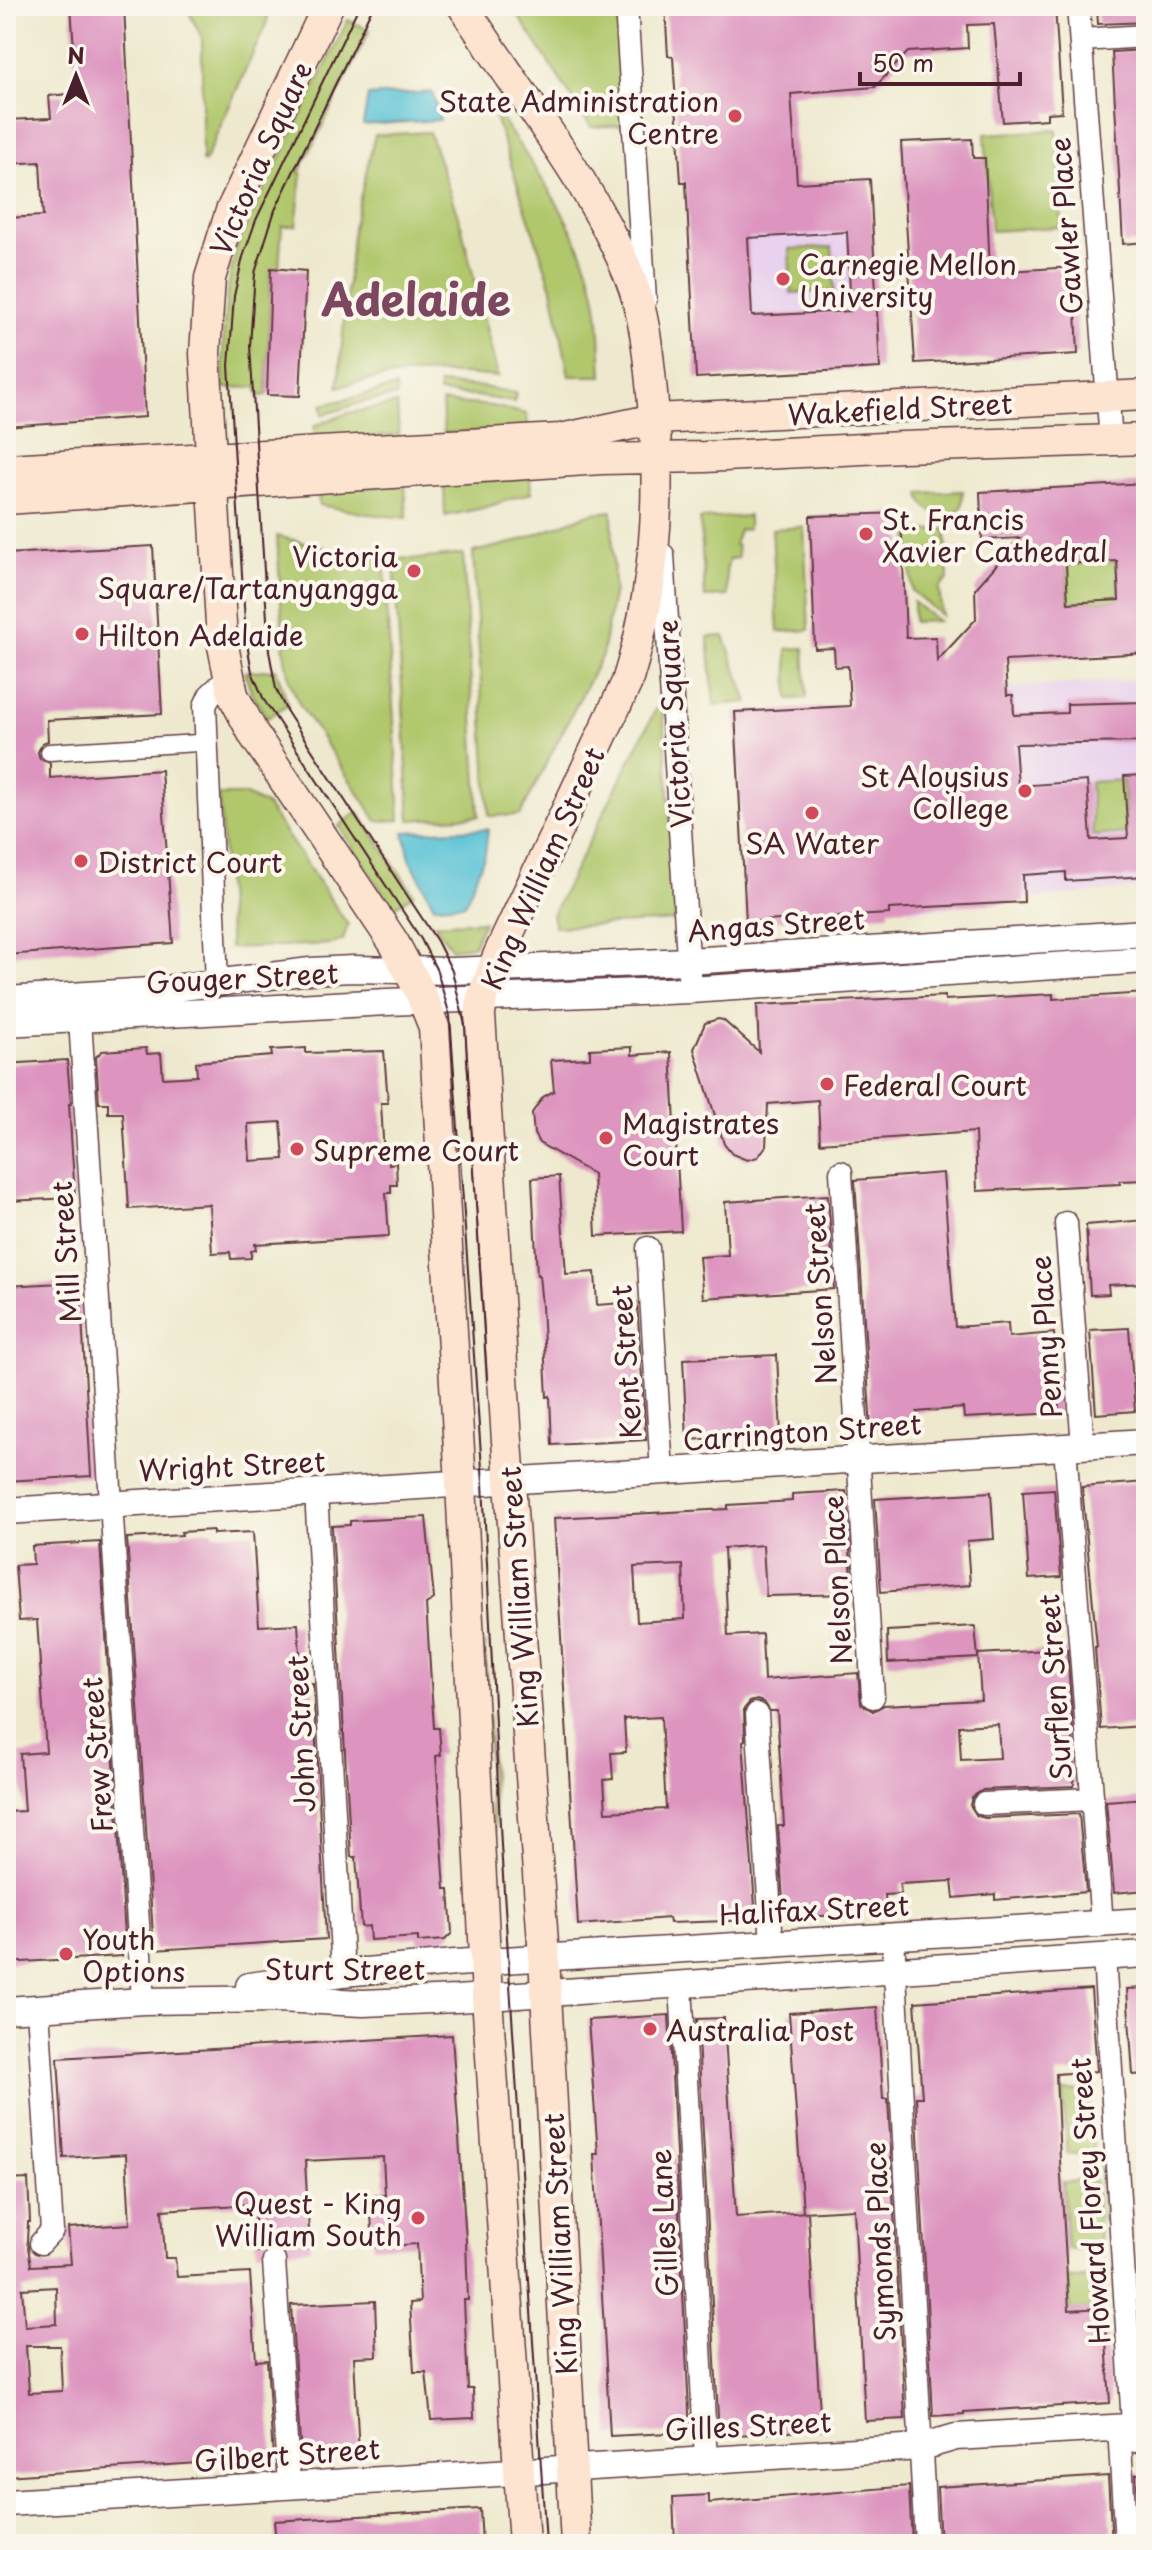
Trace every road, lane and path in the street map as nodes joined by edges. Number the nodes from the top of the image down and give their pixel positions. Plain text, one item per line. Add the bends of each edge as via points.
1 (328, 6) edge
2 (463, 6) edge
3 (626, 6) edge
4 (1078, 6) edge
5 (1146, 36) edge
6 (1081, 40) junction
7 (647, 333) junction
8 (1146, 395) edge
9 (1108, 397) junction
10 (655, 419) junction
11 (1146, 439) edge
12 (1111, 441) junction
13 (657, 458) junction
14 (6, 469) edge
15 (211, 472) junction
16 (6, 499) edge
17 (228, 678) junction
18 (627, 682) joint
19 (198, 743) dead end
20 (49, 752) dead end
21 (1146, 933) edge
22 (1146, 960) edge
23 (688, 961) junction
24 (492, 970) junction
25 (409, 971) junction
26 (217, 982) junction
27 (690, 990) junction
28 (482, 998) junction
29 (6, 1000) edge
30 (424, 1001) junction
31 (79, 1006) junction
32 (279, 1008) junction
33 (6, 1023) edge
34 (841, 1172) dead end
35 (1066, 1223) dead end
36 (648, 1248) dead end
37 (1146, 1442) edge
38 (1074, 1446) junction
39 (860, 1459) junction
40 (662, 1472) junction
41 (511, 1481) junction
42 (461, 1484) junction
43 (316, 1492) junction
44 (110, 1505) junction
45 (6, 1511) edge
46 (873, 1697) dead end
47 (757, 1714) dead end
48 (1092, 1799) junction
49 (984, 1804) dead end
50 (1146, 1921) edge
51 (1102, 1924) junction
52 (893, 1936) junction
53 (772, 1944) junction
54 (1146, 1954) edge
55 (1104, 1956) junction
56 (544, 1957) junction
57 (485, 1961) junction
58 (895, 1970) junction
59 (343, 1973) junction
60 (681, 1984) junction
61 (546, 1993) junction
62 (487, 1997) junction
63 (143, 2001) junction
64 (38, 2008) junction
65 (6, 2010) edge
66 (41, 2243) dead end
67 (274, 2261) dead end
68 (1133, 2434) edge
69 (925, 2446) junction
70 (706, 2460) junction
71 (571, 2468) junction
72 (520, 2471) junction
73 (289, 2485) junction
74 (6, 2503) edge
75 (524, 2544) edge
76 (576, 2544) edge
77 (926, 2544) edge
78 (1126, 2544) edge

1 - 15 main road, Victoria Square via 215,255 206,326
2 - 7 main road, Victoria Square via 593,203 628,274
3 - 7 street, Victoria Square
4 - 6 street, Gawler Place
5 - 6 street
6 - 9 street, Gawler Place
7 - 10 main road, Victoria Square
8 - 9 main road, Wakefield Street
9 - 10 main road, Wakefield Street
9 - 12 street, Gawler Place
10 - 13 main road, Victoria Square
10 - 15 main road via 561,439
11 - 12 main road, Wakefield Street
12 - 13 main road, Wakefield Street
13 - 15 main road via 311,477
13 - 18 main road, Victoria Square via 646,606
13 - 23 street, Victoria Square
14 - 15 main road
15 - 16 main road
15 - 17 main road, Victoria Square
17 - 25 main road, Victoria Square via 254,735
17 - 26 street via 205,706
18 - 24 main road, King William Street
19 - 20 street
21 - 23 street, Angas Street
22 - 27 street
23 - 24 street, Angas Street
23 - 27 street, Victoria Square
24 - 25 street, Angas Street
24 - 28 main road, King William Street
25 - 26 street, Gouger Street via 310,971
25 - 30 main road, Victoria Square
26 - 31 street, Gouger Street
26 - 32 street via 252,1003
27 - 28 street
28 - 30 street, Gouger Street
28 - 41 main road, King William Street
29 - 31 street, Gouger Street
30 - 32 street, Gouger Street
30 - 42 main road, King William Street via 434,1027
31 - 32 street, Gouger Street
31 - 33 street, Gouger Street
31 - 44 street, Mill Street
34 - 39 street, Nelson Street
35 - 38 street, Penny Place
36 - 40 street, Kent Street
37 - 38 street, Carrington Street
38 - 39 street, Carrington Street
38 - 48 street, Surflen Street
39 - 40 street, Carrington Street
39 - 46 street, Nelson Place
40 - 41 street, Carrington Street
41 - 42 street, Carrington Street
41 - 56 main road, King William Street
42 - 43 street, Wright Street
42 - 57 main road, King William Street
43 - 44 street, Wright Street
43 - 59 street, John Street
44 - 45 street, Wright Street
44 - 63 street, Frew Street
47 - 53 street
48 - 49 street
48 - 51 street, Surflen Street
50 - 51 street, Halifax Street
51 - 52 street, Halifax Street
52 - 53 street, Halifax Street
52 - 58 street, Symonds Place
53 - 56 street, Halifax Street
54 - 55 street
55 - 58 street
55 - 68 street, Howard Florey Street
56 - 57 street, Halifax Street
56 - 61 main road, King William Street
57 - 59 street, Sturt Street
57 - 62 main road, King William Street
58 - 60 street
58 - 69 street, Symonds Place
59 - 63 street, Sturt Street
60 - 61 street
60 - 70 street, Gilles Lane
61 - 62 street, Sturt Street
61 - 71 main road, King William Street
62 - 63 street, Sturt Street via 363,2003
62 - 72 main road, King William Street
63 - 64 street, Sturt Street
64 - 65 street, Sturt Street
64 - 66 street via 52,2231
67 - 73 street
68 - 69 street, Gilles Street via 956,2437
68 - 78 street, Howard Florey Street
69 - 70 street, Gilles Street
69 - 77 street, Symonds Place
70 - 71 street, Gilles Street
71 - 72 street, Gilbert Street
71 - 76 main road, King William Street
72 - 73 street, Gilbert Street
72 - 75 main road, King William Street
73 - 74 street, Gilbert Street

